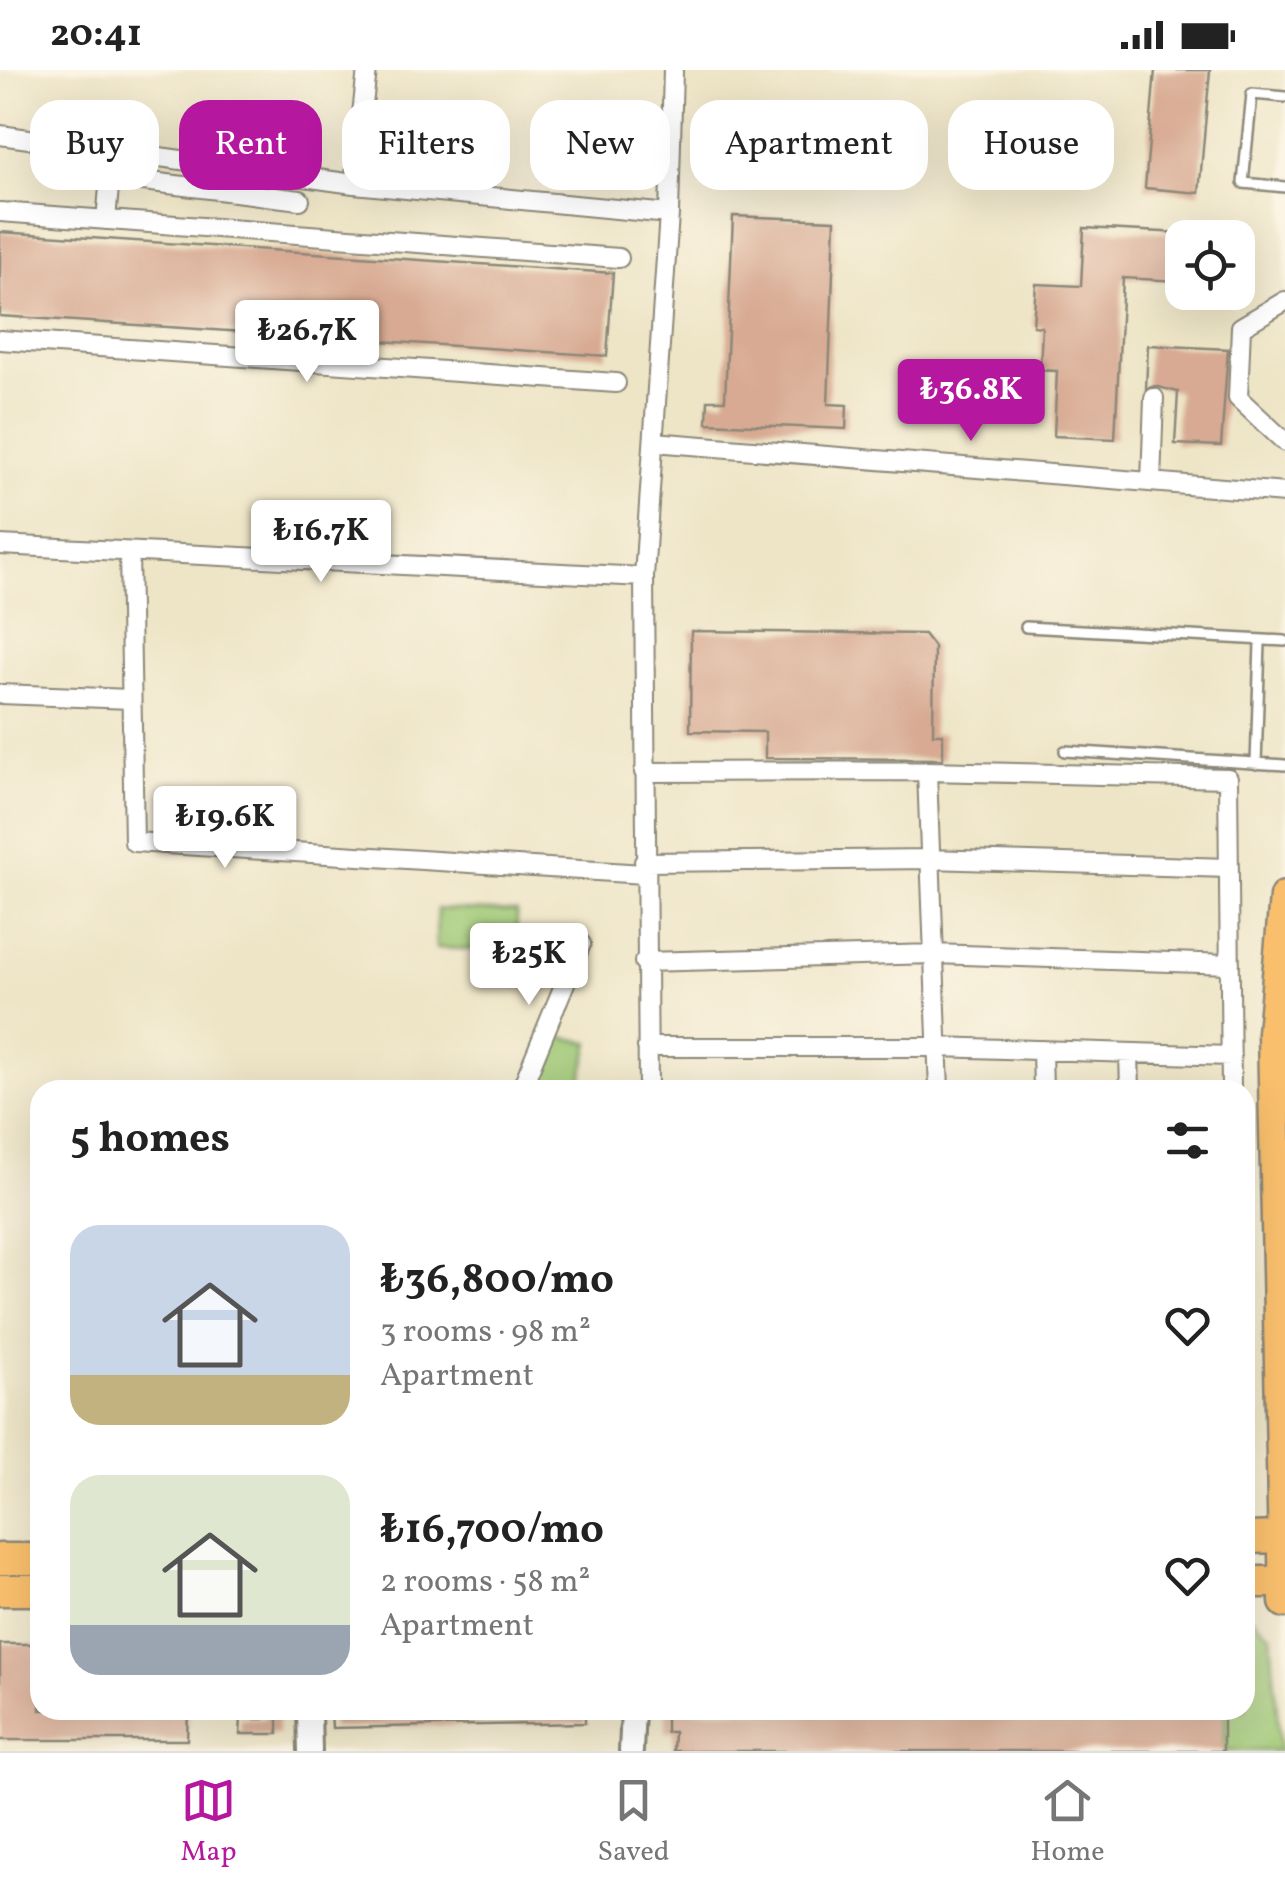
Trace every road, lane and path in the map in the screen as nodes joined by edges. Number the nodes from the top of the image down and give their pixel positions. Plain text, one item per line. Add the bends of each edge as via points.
1 (367, 70) edge
2 (673, 70) edge
3 (1285, 97) edge
4 (364, 100) edge
5 (0, 135) edge
6 (30, 139) edge
7 (159, 180) edge
8 (1285, 187) edge
9 (109, 190) edge
10 (300, 190) edge
11 (417, 190) edge
12 (300, 200) junction
13 (0, 212) edge
14 (669, 214) junction
15 (106, 220) junction
16 (299, 234) junction
17 (619, 258) dead end
18 (1285, 301) edge
19 (0, 340) edge
20 (616, 383) dead end
21 (1154, 398) dead end
22 (654, 442) junction
23 (1285, 442) edge
24 (1151, 482) junction
25 (1285, 494) edge
26 (0, 545) edge
27 (129, 552) junction
28 (644, 577) junction
29 (1026, 627) dead end
30 (1285, 641) edge
31 (1260, 643) junction
32 (0, 694) edge
33 (132, 698) junction
34 (1065, 751) dead end
35 (1256, 764) junction
36 (1285, 765) edge
37 (644, 772) junction
38 (927, 772) junction
39 (930, 859) junction
40 (644, 868) junction
41 (1229, 868) junction
42 (1285, 897) edge
43 (581, 944) dead end
44 (934, 954) junction
45 (644, 962) junction
46 (1230, 964) junction
47 (648, 1047) junction
48 (937, 1047) junction
49 (1042, 1050) junction
50 (1129, 1053) junction
51 (1231, 1056) junction
52 (525, 1080) edge
53 (648, 1080) edge
54 (939, 1080) edge
55 (1043, 1080) edge
56 (1130, 1080) edge
57 (1232, 1080) edge
58 (1282, 1476) edge
59 (1283, 1537) edge
60 (1255, 1538) edge
61 (0, 1559) edge
62 (30, 1559) edge
63 (1255, 1582) edge
64 (1284, 1582) edge
65 (0, 1590) edge
66 (30, 1590) edge
67 (1285, 1602) edge
68 (308, 1720) edge
69 (633, 1720) edge
70 (310, 1751) edge
71 (631, 1751) edge

1 - 4 street
2 - 14 street
3 - 8 lane via 1252,94 1243,183
5 - 6 street
7 - 12 street via 168,187
9 - 15 street
10 - 12 street
11 - 14 street
12 - 16 street
13 - 15 street
14 - 22 street
15 - 16 street
16 - 17 street
18 - 23 street via 1241,326 1238,398
19 - 20 street
21 - 24 street
22 - 24 street
22 - 28 street
24 - 25 street
26 - 27 street
27 - 28 street
27 - 33 street
28 - 37 street
29 - 31 lane
30 - 31 lane
31 - 35 lane
32 - 33 street
33 - 40 street via 134,842
34 - 35 lane
35 - 36 lane
37 - 38 street
37 - 40 street
38 - 39 street
38 - 41 street via 1228,778
39 - 40 street
39 - 41 street
39 - 44 street
40 - 45 street
41 - 46 street
42 - 58 main road via 1272,1033
43 - 52 street
44 - 45 street
44 - 46 street
44 - 48 street
45 - 47 street
46 - 51 street
47 - 48 street
47 - 53 street
48 - 49 street
48 - 54 street
49 - 50 street
49 - 55 street
50 - 51 street
50 - 56 street
51 - 57 street
58 - 59 main road
59 - 60 main road
59 - 64 main road
61 - 62 main road
63 - 64 main road
64 - 67 main road
65 - 66 main road
68 - 70 street
69 - 71 street

